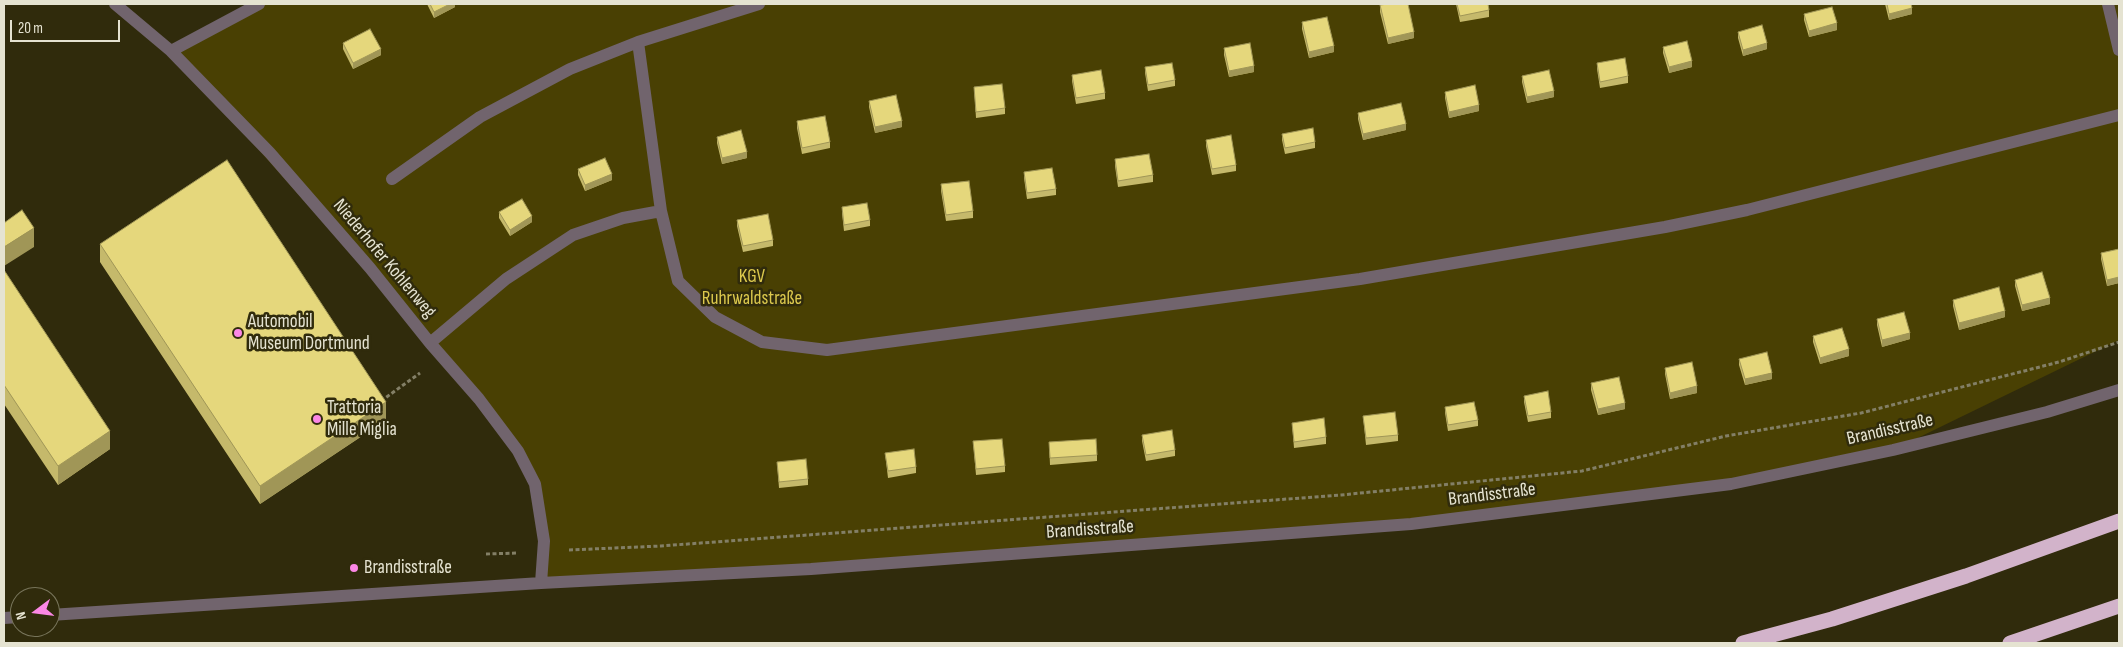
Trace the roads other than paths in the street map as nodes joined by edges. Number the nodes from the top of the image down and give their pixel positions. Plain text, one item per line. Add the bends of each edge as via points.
1 (115, 4) edge
2 (259, 4) edge
3 (759, 4) edge
4 (2108, 4) edge
5 (638, 42) junction
6 (2119, 50) edge
7 (171, 51) junction
8 (2119, 115) edge
9 (392, 179) dead end
10 (661, 212) junction
11 (430, 344) junction
12 (2119, 390) edge
13 (2119, 521) edge
14 (541, 583) junction
15 (2119, 606) edge
16 (60, 614) edge
17 (1742, 643) edge
18 (2010, 643) edge

1 - 7 street, Niederhofer Kohlenweg
2 - 7 street
3 - 5 street
4 - 6 street
5 - 9 street via 570,69 480,116
5 - 10 street
7 - 11 street, Niederhofer Kohlenweg via 270,153 370,268
8 - 10 street via 1748,210 1664,227 1360,278 827,350 762,342 715,317 678,280
10 - 11 street via 623,218 574,235 506,279
11 - 14 street, Niederhofer Kohlenweg via 479,398 518,450 535,484 544,541
12 - 14 street, Brandisstraße via 2048,412 1893,450 1731,484 1411,524 811,569
13 - 17 highway via 1966,576 1832,619
14 - 16 street, Brandisstraße
15 - 18 highway

